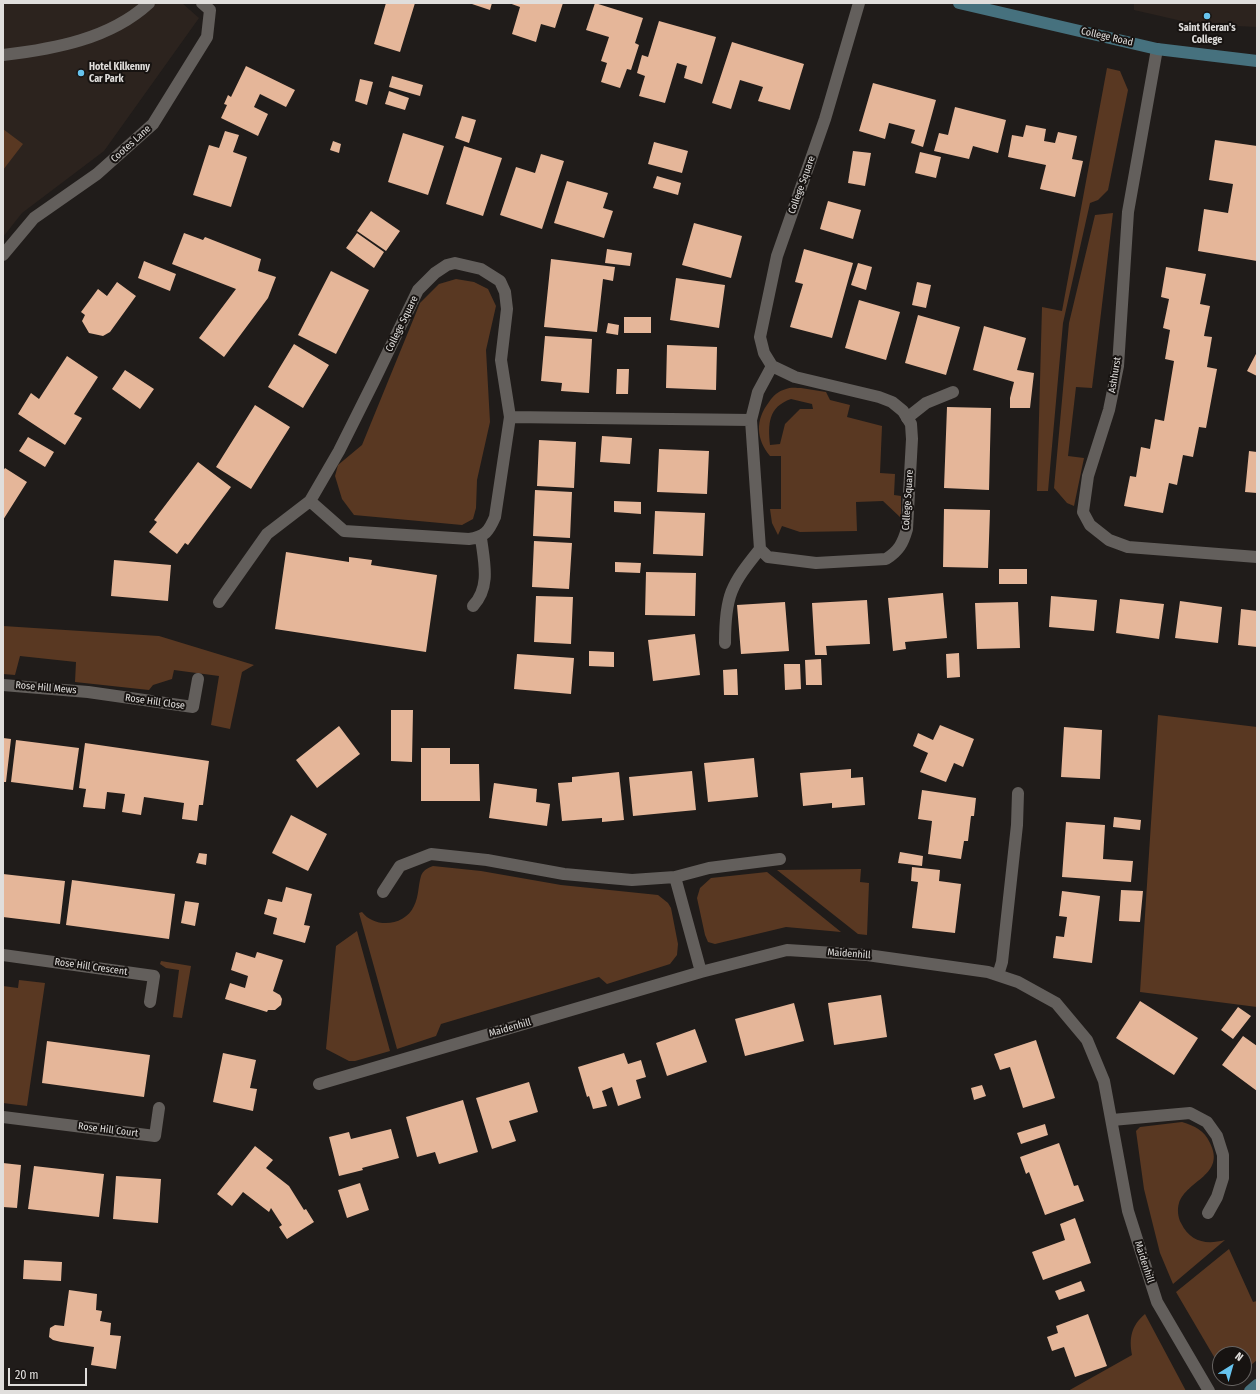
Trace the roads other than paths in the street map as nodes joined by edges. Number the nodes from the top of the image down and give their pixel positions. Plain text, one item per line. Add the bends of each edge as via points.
1 (149, 3) edge
2 (202, 3) edge
3 (859, 3) edge
4 (959, 3) edge
5 (1158, 49) junction
6 (3, 55) edge
7 (1257, 61) edge
8 (3, 255) edge
9 (772, 366) junction
10 (953, 392) dead end
11 (510, 417) junction
12 (907, 418) junction
13 (751, 420) junction
14 (310, 501) junction
15 (481, 538) junction
16 (760, 549) junction
17 (1257, 557) edge
18 (219, 602) dead end
19 (473, 606) dead end
20 (726, 643) dead end
21 (198, 679) dead end
22 (3, 684) edge
23 (88, 692) joint
24 (1018, 792) dead end
25 (780, 859) dead end
26 (674, 877) junction
27 (383, 892) dead end
28 (3, 955) edge
29 (701, 972) junction
30 (998, 975) junction
31 (150, 1002) dead end
32 (319, 1084) dead end
33 (159, 1108) dead end
34 (3, 1117) edge
35 (1112, 1120) junction
36 (1208, 1212) dead end
37 (1257, 1385) edge
38 (1209, 1391) edge
39 (1250, 1391) edge

1 - 6 street via 134,17 84,41
2 - 8 street, Cootes Lane via 210,10 207,37 153,124 97,174 34,218
3 - 9 street, College Square via 825,119 777,256 760,337 764,354
4 - 5 main road, College Road
5 - 7 main road, College Road
5 - 17 street, Ashhurst via 1128,212 1118,366 1109,410 1088,476 1083,512 1090,525 1109,540 1128,547
9 - 12 street, College Square via 795,378 892,402
9 - 13 street via 758,392
10 - 12 street via 926,403
11 - 13 street
11 - 14 street, College Square via 501,360 507,309 506,292 500,280 481,269 463,264 447,265 418,290 371,388
11 - 15 street, College Square via 494,517 490,529
12 - 16 street, College Square via 911,424 912,439 907,529 896,553 886,559 816,563 768,557
13 - 16 street
14 - 15 street via 344,531
14 - 18 street, College Square via 267,534
15 - 19 street via 486,576 478,601
16 - 20 street via 739,576 729,596 725,622
21 - 23 street, Rose Hill Close via 193,707
22 - 23 street, Rose Hill Mews
24 - 30 street via 1017,825 1002,962
25 - 26 street via 709,868
26 - 27 street via 632,880 571,875 487,860 431,854 400,866
26 - 29 street
28 - 31 street, Rose Hill Crescent via 154,976
29 - 30 street, Maidenhill via 788,950 867,955
29 - 32 street, Maidenhill
30 - 35 street, Maidenhill via 1018,982 1056,1003 1087,1040 1104,1081
33 - 34 street, Rose Hill Court via 155,1136
35 - 36 street via 1190,1113 1207,1122 1217,1136 1223,1155 1223,1178
35 - 38 street, Maidenhill via 1128,1210 1157,1302
37 - 39 main road

